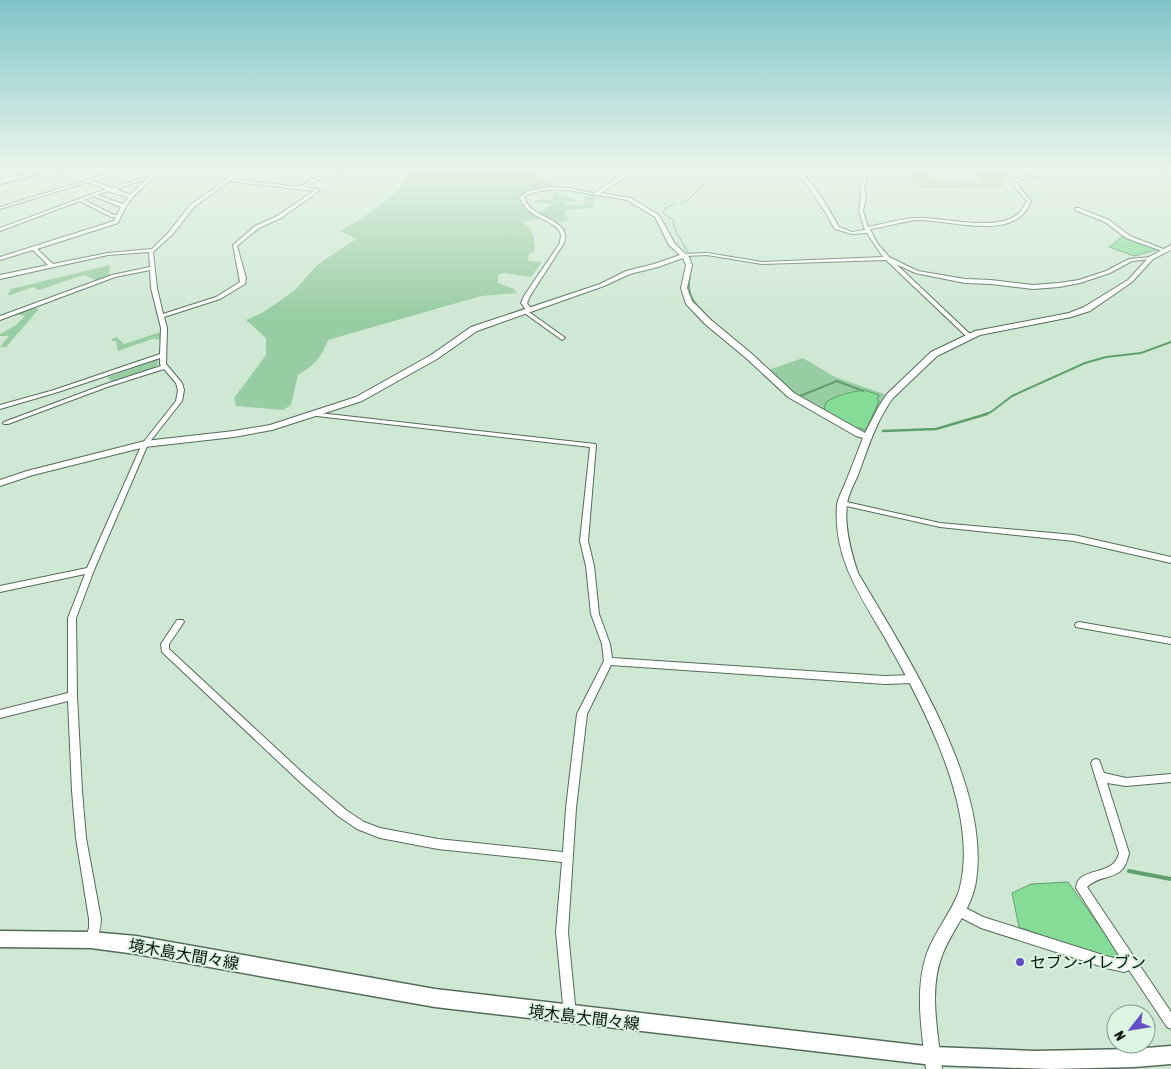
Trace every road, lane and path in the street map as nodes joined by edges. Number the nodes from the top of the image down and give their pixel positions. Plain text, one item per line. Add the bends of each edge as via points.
1 (33, 218) edge
2 (118, 218) edge
3 (182, 218) edge
4 (277, 218) edge
5 (547, 218) edge
6 (658, 218) edge
7 (832, 218) edge
8 (864, 218) edge
9 (1015, 218) edge
10 (1099, 218) edge
11 (0, 230) edge
12 (869, 230) junction
13 (34, 248) junction
14 (1167, 249) edge
15 (152, 250) junction
16 (685, 255) junction
17 (887, 258) junction
18 (1150, 258) junction
19 (0, 259) edge
20 (52, 266) junction
21 (152, 268) junction
22 (0, 277) edge
23 (527, 311) junction
24 (161, 316) junction
25 (0, 318) edge
26 (969, 336) junction
27 (562, 338) dead end
28 (163, 355) junction
29 (164, 367) junction
30 (56, 391) junction
31 (67, 401) junction
32 (0, 407) edge
33 (310, 414) junction
34 (0, 416) edge
35 (869, 438) junction
36 (145, 444) junction
37 (0, 484) edge
38 (842, 503) junction
39 (1171, 560) edge
40 (90, 570) junction
41 (0, 589) edge
42 (180, 622) dead end
43 (1079, 625) dead end
44 (1171, 641) edge
45 (608, 661) junction
46 (912, 679) junction
47 (72, 696) junction
48 (0, 714) edge
49 (1096, 763) dead end
50 (1100, 777) junction
51 (1171, 778) edge
52 (566, 857) junction
53 (958, 910) junction
54 (0, 939) edge
55 (91, 940) junction
56 (1130, 963) junction
57 (570, 1015) junction
58 (1171, 1023) edge
59 (1171, 1055) edge
60 (933, 1062) edge

1 - 11 street
2 - 13 street via 113,223
3 - 15 street
4 - 24 street via 257,227 235,246 243,283 218,298
5 - 23 street via 555,222 563,234 562,242 527,296 524,303
6 - 16 street via 672,245
7 - 12 street via 837,228 852,233
8 - 12 street
9 - 12 street via 982,225 918,219
10 - 14 street via 1128,237
12 - 17 street
13 - 19 street
13 - 20 street
14 - 18 street
15 - 20 street via 108,254
15 - 21 street
16 - 17 street via 707,254 762,264
16 - 23 street via 628,272 602,285
16 - 35 street via 689,265 684,283 686,296 708,322 791,396
17 - 18 street via 917,272 965,281 1033,287 1080,281 1131,260
17 - 26 street
18 - 26 street via 1130,282 1071,316 990,329
20 - 22 street
21 - 24 street
21 - 25 street via 114,276
23 - 27 street
23 - 33 street via 474,328 434,357 371,394
24 - 28 street
26 - 35 street via 927,359 890,396
28 - 29 street
28 - 30 street
29 - 31 street
29 - 36 street via 179,383 180,396 175,408
30 - 31 street
30 - 32 street
31 - 34 street via 7,425
33 - 36 street via 265,428
33 - 45 street via 593,445 584,540 596,614
35 - 38 street
36 - 37 street via 30,473
36 - 40 street
38 - 39 street via 940,525 1074,538
38 - 46 street via 842,527 853,573
40 - 41 street
40 - 47 street via 72,618
42 - 52 street via 165,644 165,650 342,813 361,826 438,844
43 - 44 street
45 - 46 street via 886,680
45 - 52 street via 581,719
46 - 53 street via 941,733 972,840 969,883
47 - 48 street
47 - 55 street via 81,838 95,919
49 - 50 street
50 - 51 street via 1126,782
50 - 56 street via 1124,853 1123,862 1119,868 1086,879 1081,888
52 - 57 street via 562,932
53 - 56 street via 982,922 1106,962 1124,966
53 - 60 street via 936,952 930,972 927,1001
54 - 55 main road, 境木島大間々線
55 - 57 main road, 境木島大間々線 via 136,945 435,998
56 - 58 street
57 - 60 main road, 境木島大間々線
59 - 60 main road, 境木島大間々線

